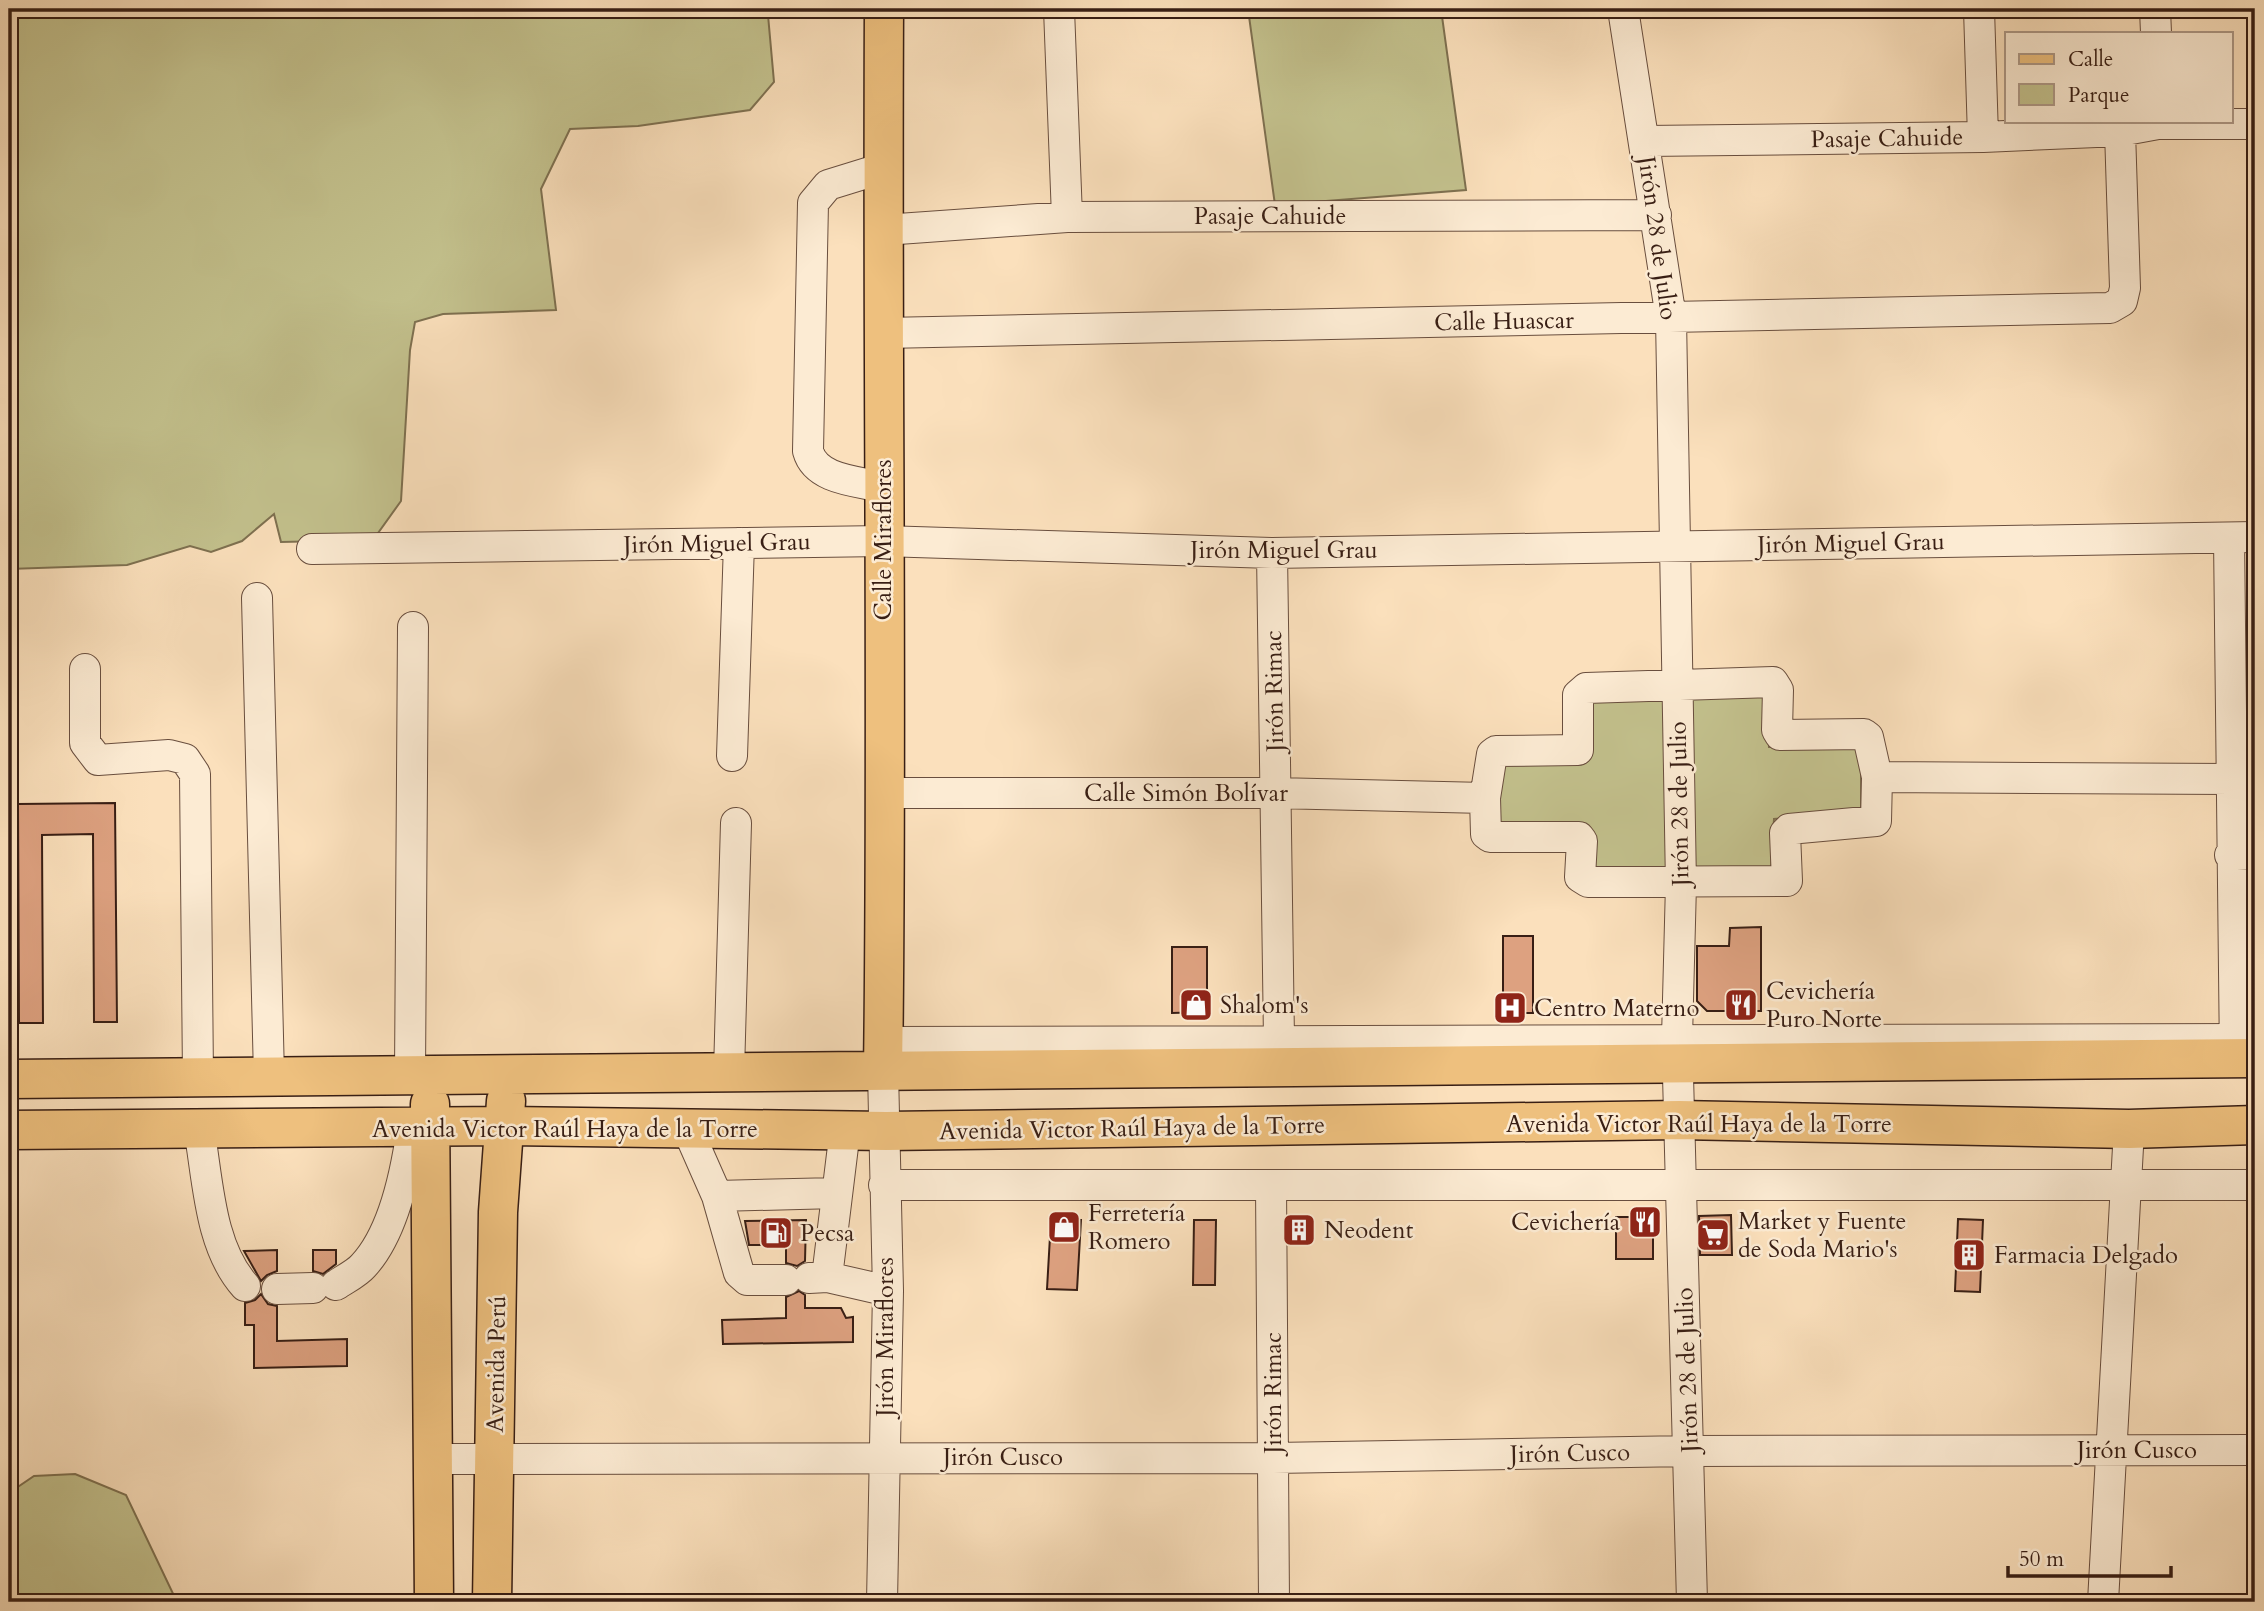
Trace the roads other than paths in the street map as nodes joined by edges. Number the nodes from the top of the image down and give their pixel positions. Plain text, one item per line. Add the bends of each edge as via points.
1 (884, 9) edge
2 (1059, 9) edge
3 (1623, 9) edge
4 (1979, 9) edge
5 (2155, 9) edge
6 (2156, 32) edge
7 (2158, 122) edge
8 (2255, 124) edge
9 (2120, 131) junction
10 (1983, 137) junction
11 (1645, 141) junction
12 (883, 168) junction
13 (1656, 215) junction
14 (1068, 217) junction
15 (884, 230) junction
16 (1671, 318) junction
17 (884, 333) junction
18 (883, 486) junction
19 (2242, 537) edge
20 (883, 541) junction
21 (739, 543) junction
22 (1676, 545) junction
23 (312, 549) dead end
24 (1272, 553) junction
25 (257, 598) dead end
26 (413, 627) dead end
27 (85, 669) dead end
28 (1677, 686) junction
29 (732, 756) dead end
30 (1877, 777) junction
31 (2231, 779) junction
32 (886, 793) junction
33 (1275, 793) junction
34 (1485, 797) junction
35 (736, 823) dead end
36 (2243, 854) edge
37 (1681, 884) junction
38 (1279, 1040) junction
39 (2245, 1048) edge
40 (1678, 1051) junction
41 (883, 1057) junction
42 (729, 1072) junction
43 (421, 1074) junction
44 (506, 1074) junction
45 (269, 1076) junction
46 (198, 1077) junction
47 (9, 1079) edge
48 (1679, 1120) junction
49 (2255, 1125) edge
50 (505, 1126) junction
51 (687, 1128) junction
52 (199, 1129) junction
53 (420, 1129) junction
54 (2129, 1129) junction
55 (9, 1130) edge
56 (845, 1130) junction
57 (886, 1131) junction
58 (884, 1185) junction
59 (1271, 1185) junction
60 (1682, 1185) junction
61 (2124, 1185) junction
62 (2255, 1185) edge
63 (837, 1193) junction
64 (717, 1196) junction
65 (806, 1278) junction
66 (245, 1286) dead end
67 (277, 1289) dead end
68 (888, 1291) junction
69 (2109, 1449) junction
70 (2255, 1450) edge
71 (1690, 1451) junction
72 (495, 1456) junction
73 (884, 1456) junction
74 (1274, 1458) junction
75 (433, 1459) junction
76 (434, 1602) edge
77 (492, 1602) edge
78 (882, 1602) edge
79 (1274, 1602) edge
80 (1692, 1602) edge
81 (2103, 1602) edge

1 - 12 main road, Calle Miraflores
2 - 14 street
3 - 11 street, Jirón 28 de Julio
4 - 10 street
5 - 6 street
7 - 8 street, Pasaje Cahuide
7 - 9 street, Pasaje Cahuide
9 - 10 street, Pasaje Cahuide
9 - 16 street, Calle Huascar via 2125,288 2122,301 2110,308
10 - 11 street, Pasaje Cahuide
11 - 13 street, Jirón 28 de Julio
12 - 15 main road, Calle Miraflores
12 - 18 street via 828,185 813,203 808,451 819,470
13 - 14 street, Pasaje Cahuide
13 - 16 street, Jirón 28 de Julio
14 - 15 street, Pasaje Cahuide
15 - 17 main road, Calle Miraflores
16 - 17 street, Calle Huascar
16 - 22 street, Jirón 28 de Julio
17 - 18 main road, Calle Miraflores
18 - 20 main road, Calle Miraflores
19 - 22 street, Jirón Miguel Grau
19 - 31 street
20 - 21 street, Jirón Miguel Grau
20 - 24 street, Jirón Miguel Grau
20 - 32 main road, Calle Miraflores
21 - 23 street, Jirón Miguel Grau
21 - 29 street
22 - 24 street, Jirón Miguel Grau
22 - 28 street, Jirón 28 de Julio
24 - 33 street, Jirón Rimac
25 - 45 street
26 - 43 street
27 - 46 street via 86,743 99,760 169,755 184,759 195,774
28 - 30 street via 1773,682 1778,690 1780,735 1864,734
28 - 34 street via 1586,688 1578,695 1578,750 1496,751 1489,758
28 - 37 street, Jirón 28 de Julio
30 - 31 street
30 - 37 street via 1875,821 1785,833 1788,877 1784,882
31 - 36 street
32 - 33 street, Calle Simón Bolívar
32 - 41 main road, Calle Miraflores
33 - 34 street, Calle Simón Bolívar
33 - 38 street, Jirón Rimac
34 - 37 street via 1484,828 1490,837 1581,838 1583,880
35 - 42 street
36 - 39 street
37 - 40 street, Jirón 28 de Julio
38 - 40 street
38 - 41 street
39 - 40 main road
40 - 41 main road
40 - 48 street, Jirón 28 de Julio
41 - 42 main road
41 - 57 street, Jirón Miraflores
42 - 44 main road
43 - 44 main road
43 - 45 main road
43 - 53 main road
44 - 50 main road, Avenida Perú
45 - 46 main road
46 - 47 main road
48 - 54 main road, Avenida Victor Raúl Haya de la Torre
48 - 57 main road, Avenida Victor Raúl Haya de la Torre
48 - 60 street, Jirón 28 de Julio
49 - 54 main road, Avenida Victor Raúl Haya de la Torre
50 - 51 main road, Avenida Victor Raúl Haya de la Torre
50 - 53 main road, Avenida Victor Raúl Haya de la Torre
50 - 72 main road, Avenida Perú via 498,1212
51 - 56 main road, Avenida Victor Raúl Haya de la Torre
51 - 64 street
52 - 53 main road, Avenida Victor Raúl Haya de la Torre
52 - 55 main road, Avenida Victor Raúl Haya de la Torre
52 - 66 street via 217,1231 233,1273
53 - 67 street via 390,1221 363,1266 325,1286
53 - 75 main road
54 - 61 street
56 - 57 main road, Avenida Victor Raúl Haya de la Torre
56 - 63 street
57 - 58 street, Jirón Miraflores
58 - 59 street
58 - 68 street, Jirón Miraflores
59 - 60 street
59 - 74 street, Jirón Rimac
60 - 61 street
60 - 71 street, Jirón 28 de Julio
61 - 62 street
61 - 69 street
63 - 64 street
63 - 65 street
64 - 65 street via 739,1273 747,1280
65 - 68 street
68 - 73 street, Jirón Miraflores
69 - 70 street, Jirón Cusco
69 - 71 street, Jirón Cusco
69 - 81 street
71 - 74 street, Jirón Cusco
71 - 80 street, Jirón 28 de Julio
72 - 73 street, Jirón Cusco
72 - 75 street, Jirón Cusco
72 - 77 main road, Avenida Perú
73 - 74 street, Jirón Cusco
73 - 78 street, Jirón Miraflores
74 - 79 street, Jirón Rimac
75 - 76 main road

